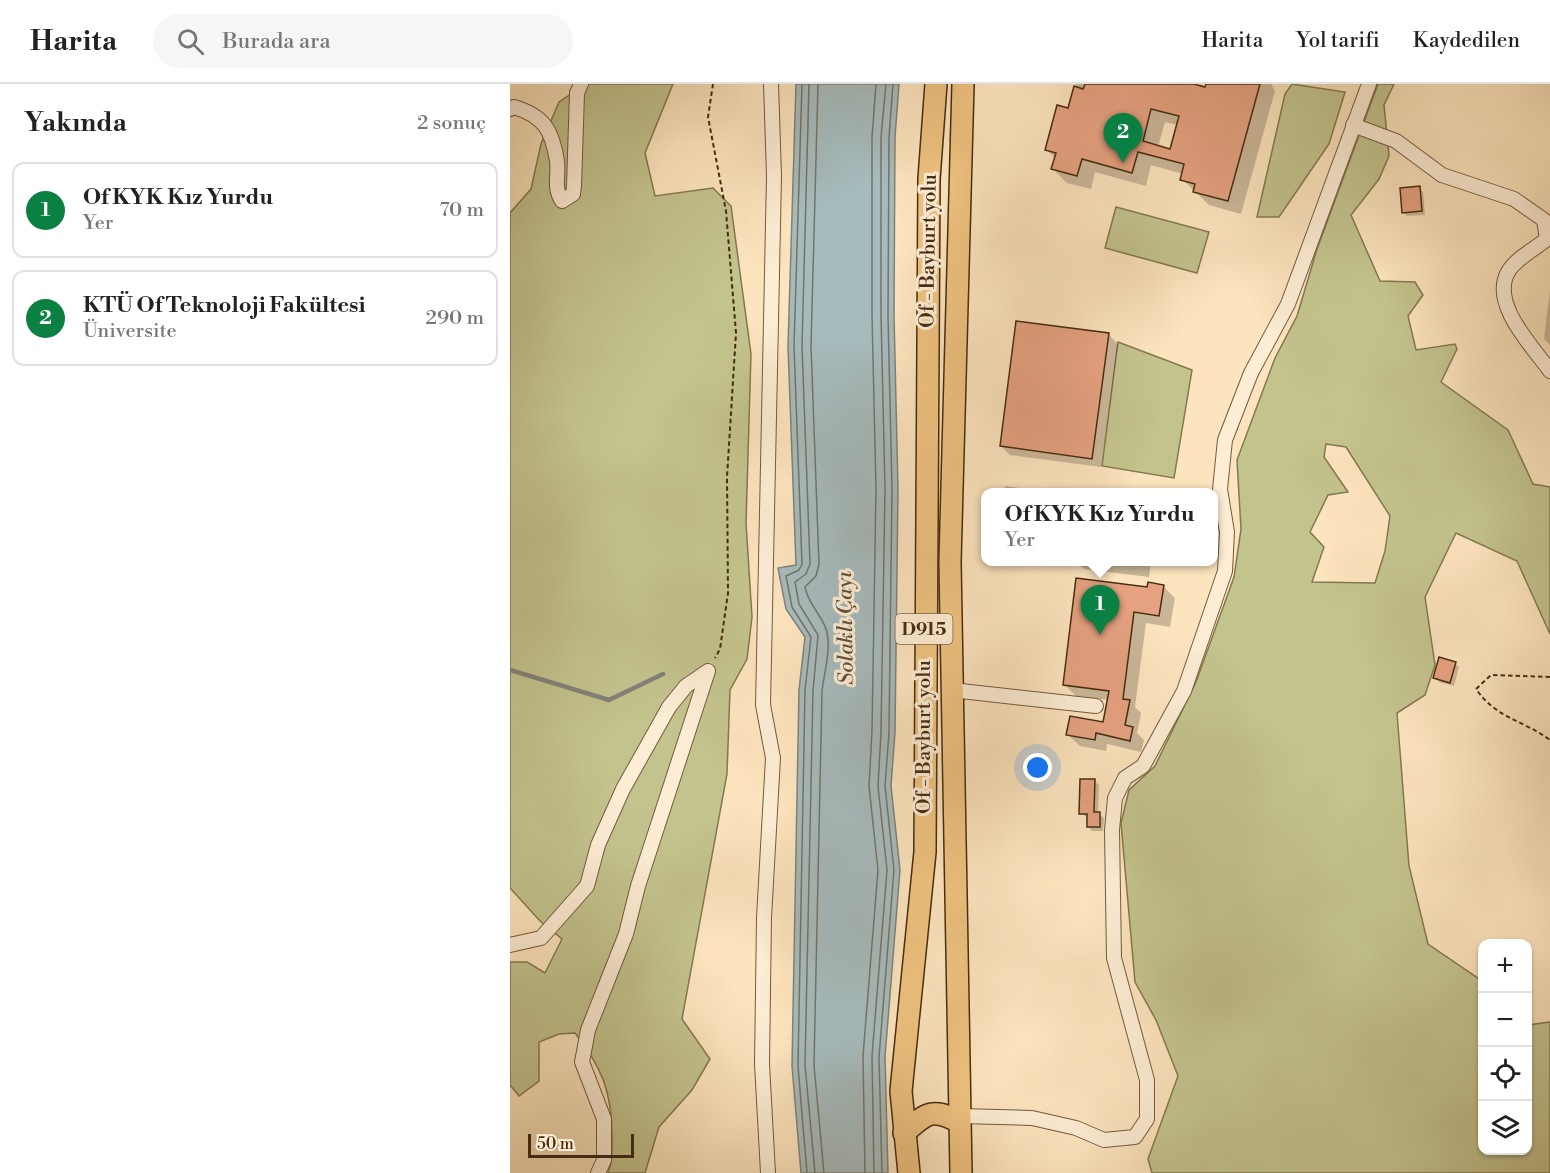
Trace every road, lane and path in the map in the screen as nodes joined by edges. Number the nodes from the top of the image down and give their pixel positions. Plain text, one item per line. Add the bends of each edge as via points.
1 (581, 84) edge
2 (713, 84) edge
3 (771, 84) edge
4 (936, 84) edge
5 (963, 84) edge
6 (1369, 84) edge
7 (510, 109) edge
8 (1353, 124) junction
9 (1550, 371) edge
10 (708, 671) junction
11 (1550, 676) edge
12 (952, 690) junction
13 (1096, 706) dead end
14 (1550, 740) edge
15 (510, 945) edge
16 (959, 1119) junction
17 (904, 1133) junction
18 (957, 1171) edge
19 (912, 1172) edge
20 (598, 1173) edge
21 (768, 1173) edge

1 - 7 street via 577,93 573,194 562,201 556,191 557,161 546,124 533,113
2 - 10 path via 708,117 726,211 736,333 727,477 728,593 720,649
3 - 21 street via 774,176 764,705 773,758 764,918 762,1064
4 - 17 highway, Of - Bayburt yolu / D915 via 929,179 924,852 901,1091
5 - 12 highway, Of - Bayburt yolu / D915 via 950,562
6 - 8 street
8 - 9 street via 1396,141 1442,175 1514,200 1544,220 1547,239 1517,260 1507,273 1504,289 1514,322
8 - 16 street via 1288,304 1251,374 1225,440 1220,489 1227,532 1225,571 1184,691 1143,766 1125,778 1115,798 1114,958 1147,1080 1147,1119 1135,1137 1104,1140 1076,1128 1032,1118
10 - 15 street via 686,686 669,706 623,789 598,845 587,886 541,938
10 - 20 street via 626,934 588,1030 582,1062 604,1119 604,1160
11 - 14 path via 1491,675 1476,689 1487,705 1535,728
12 - 13 street
12 - 16 highway, Of - Bayburt yolu / D915
16 - 17 highway via 941,1112 923,1116
16 - 18 highway, Of - Bayburt yolu / D915
17 - 19 highway, Of - Bayburt yolu / D915

